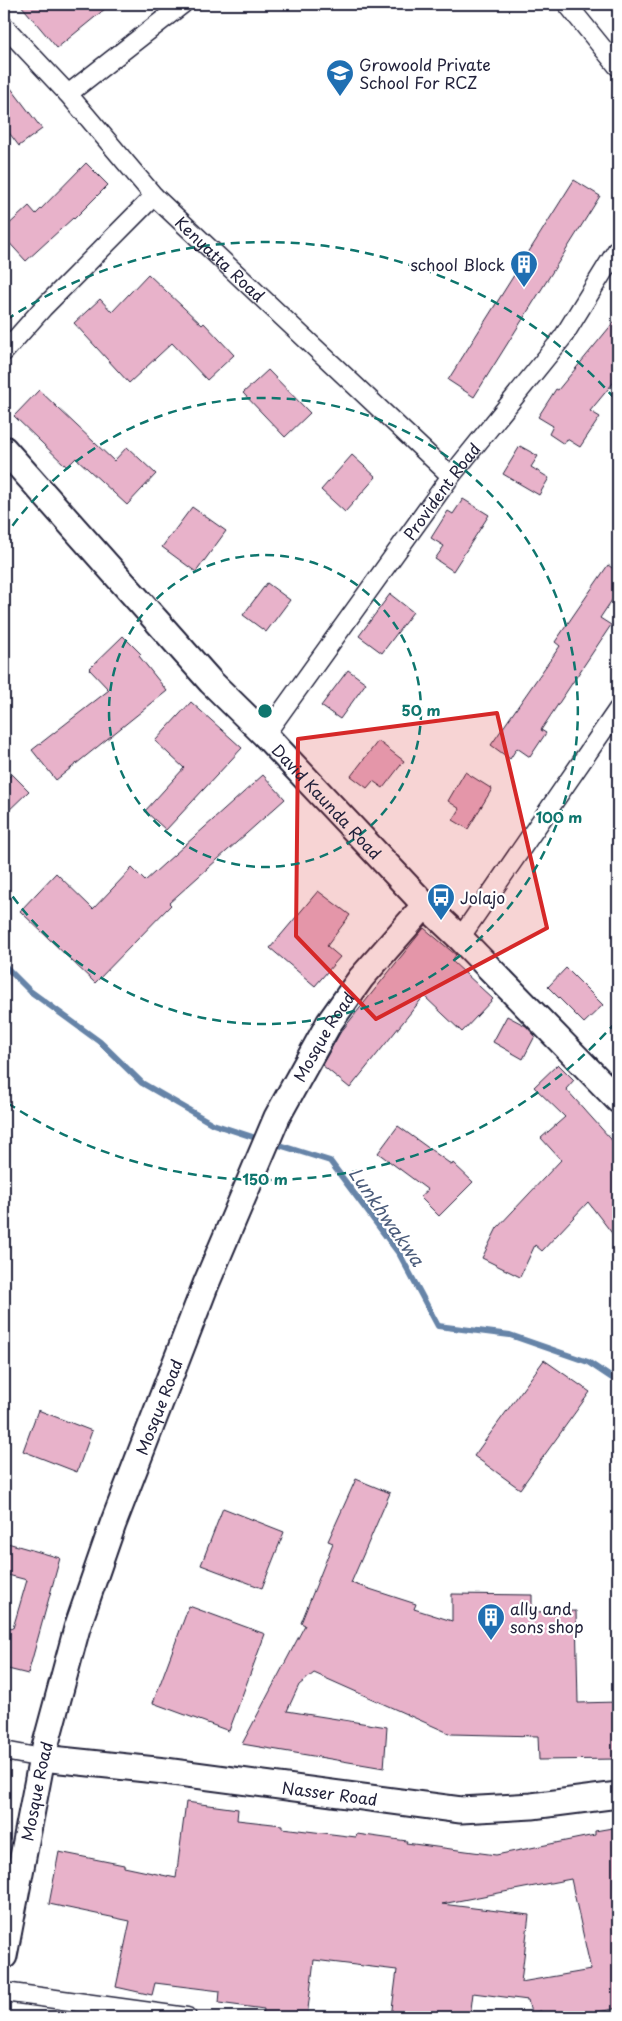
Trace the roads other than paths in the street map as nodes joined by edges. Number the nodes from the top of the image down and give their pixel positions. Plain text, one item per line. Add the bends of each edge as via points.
1 (183, 4) edge
2 (567, 4) edge
3 (4, 26) edge
4 (618, 67) edge
5 (68, 94) junction
6 (154, 196) junction
7 (618, 248) edge
8 (4, 352) edge
9 (4, 449) edge
10 (451, 476) junction
11 (618, 709) edge
12 (264, 735) junction
13 (425, 905) junction
14 (460, 938) junction
15 (618, 1100) edge
16 (4, 1751) edge
17 (42, 1758) junction
18 (618, 1795) edge
19 (4, 1956) edge
20 (4, 1992) edge
21 (187, 2017) edge

1 - 5 street
2 - 4 street
3 - 5 street, Kenyatta Road
5 - 6 street, Kenyatta Road
6 - 8 street
6 - 10 street, Kenyatta Road
7 - 10 street, Provident Road via 563,337
9 - 12 street, David Kaunda Road via 211,682
10 - 12 street, Provident Road
11 - 14 street
12 - 13 street, David Kaunda Road
13 - 14 street, David Kaunda Road
13 - 17 street, Mosque Road via 362,978 329,1023 272,1128 206,1284 113,1524 77,1628
14 - 15 street, David Kaunda Road
16 - 17 street
17 - 18 street, Nasser Road via 461,1810 532,1806
17 - 19 street, Mosque Road
20 - 21 street

